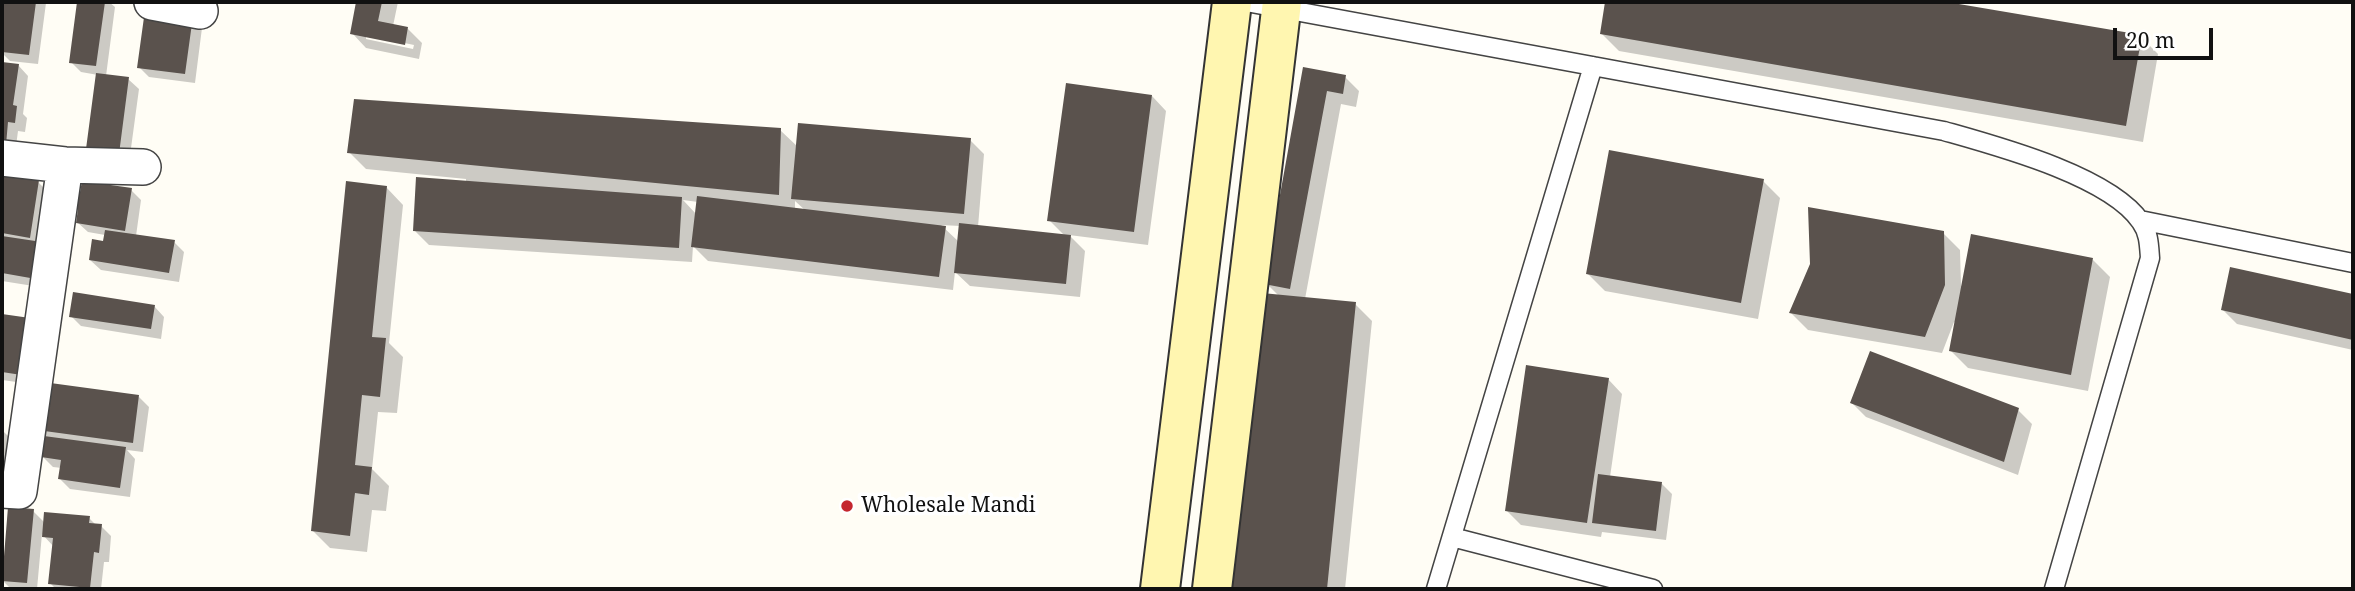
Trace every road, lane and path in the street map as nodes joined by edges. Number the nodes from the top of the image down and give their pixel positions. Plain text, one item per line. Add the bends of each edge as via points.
1 (152, 2) edge
2 (1232, 2) edge
3 (1270, 4) edge
4 (200, 11) dead end
5 (1593, 66) junction
6 (2, 158) edge
7 (65, 165) junction
8 (143, 167) dead end
9 (2140, 220) junction
10 (2353, 263) edge
11 (2, 490) edge
12 (1452, 537) junction
13 (1160, 589) edge
14 (1212, 589) edge
15 (1436, 589) edge
16 (1653, 589) edge
17 (2054, 589) edge

1 - 4 street
2 - 13 main road
3 - 5 lane
3 - 14 main road
5 - 9 lane via 1944,131 2020,152 2098,187
5 - 12 lane
6 - 7 street
7 - 8 street
7 - 11 street via 19,491
9 - 10 lane
9 - 17 lane via 2150,258
12 - 15 lane
12 - 16 lane

